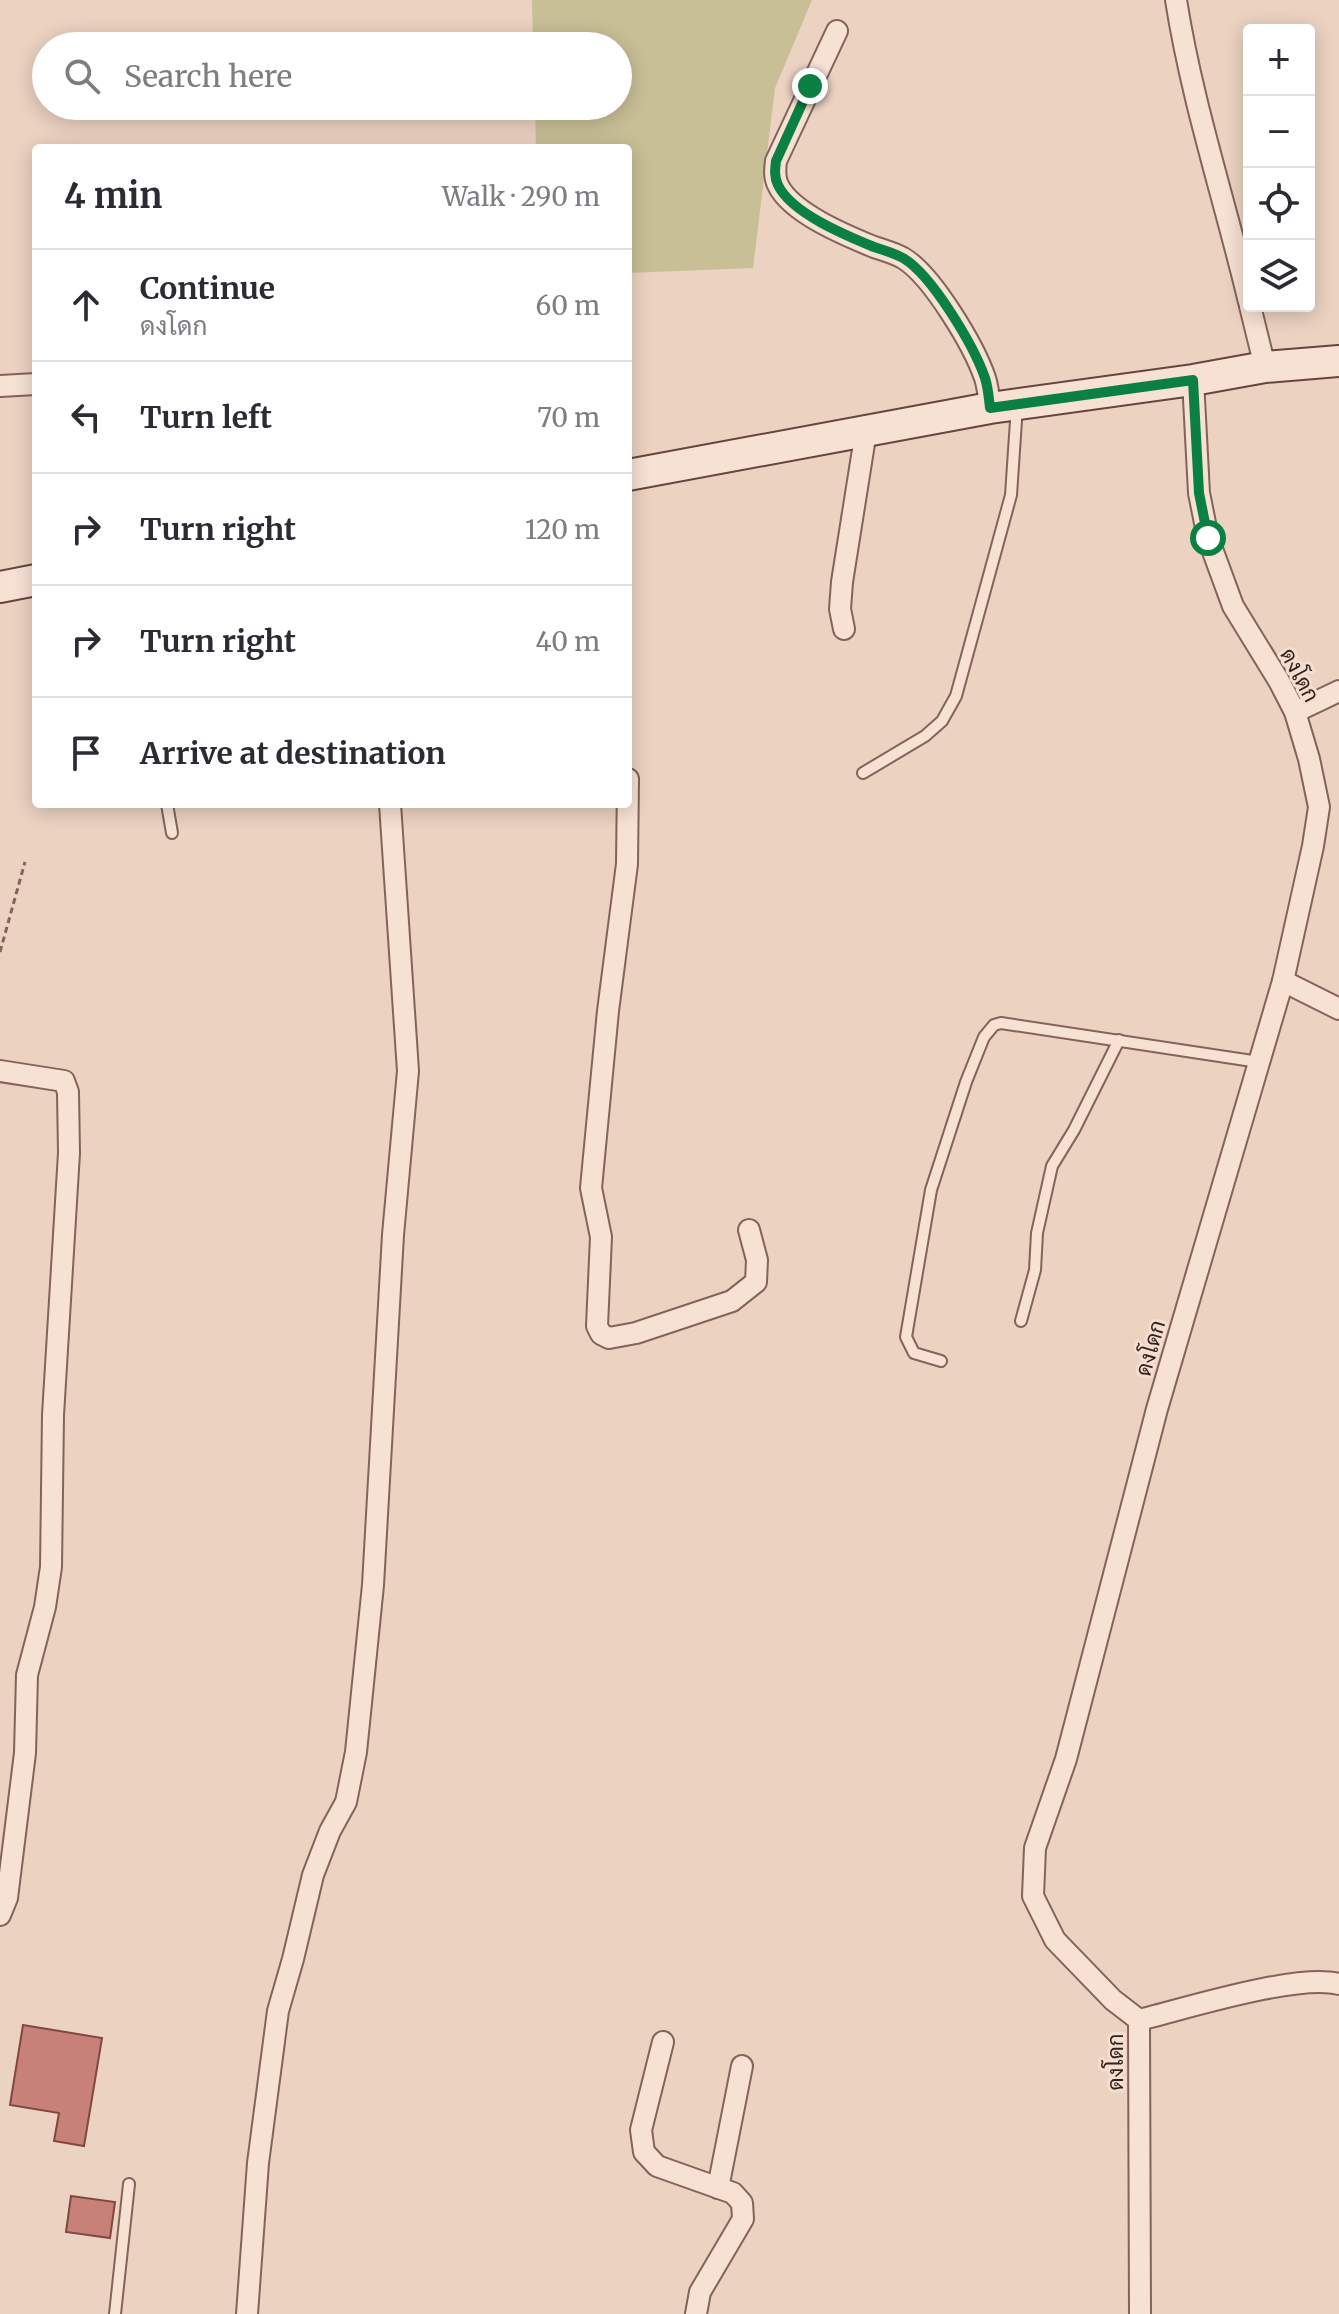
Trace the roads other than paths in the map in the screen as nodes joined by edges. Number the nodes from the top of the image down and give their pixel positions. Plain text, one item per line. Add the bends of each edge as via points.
1 (1174, 1) edge
2 (837, 31) dead end
3 (1243, 276) edge
4 (1252, 312) edge
5 (1339, 361) edge
6 (1265, 367) junction
7 (1193, 380) junction
8 (32, 384) edge
9 (0, 386) edge
10 (1004, 406) junction
11 (866, 431) junction
12 (632, 474) edge
13 (32, 581) edge
14 (0, 587) edge
15 (844, 629) dead end
16 (1339, 691) edge
17 (1295, 712) junction
18 (863, 773) dead end
19 (168, 808) edge
20 (390, 808) edge
21 (628, 808) edge
22 (1329, 809) edge
23 (172, 833) dead end
24 (1283, 981) junction
25 (1339, 1009) edge
26 (1119, 1040) junction
27 (1259, 1062) junction
28 (0, 1071) edge
29 (749, 1230) dead end
30 (1021, 1321) dead end
31 (941, 1361) dead end
32 (0, 1915) edge
33 (1339, 1984) edge
34 (1139, 2020) junction
35 (663, 2042) dead end
36 (742, 2066) dead end
37 (129, 2184) dead end
38 (718, 2188) junction
39 (115, 2314) edge
40 (247, 2314) edge
41 (696, 2314) edge
42 (1140, 2314) edge

1 - 3 street
2 - 10 street via 776,161 778,186 809,215 903,258 923,276 955,319
4 - 6 street
5 - 6 street
6 - 7 street
7 - 10 street
7 - 17 street, ดงโดก via 1199,493 1208,538 1233,606
8 - 9 street
10 - 11 street
10 - 18 lane via 1011,495 956,696 942,721 925,736
11 - 12 street
11 - 15 street via 842,582
13 - 14 street
16 - 17 street
17 - 22 street, ดงโดก
19 - 23 lane
20 - 40 street via 408,1071 373,1585 346,1802 313,1875 278,2011 258,2163
21 - 29 street via 627,864 591,1188 601,1237 601,1334 609,1338 636,1333 732,1301 756,1282
22 - 24 street, ดงโดก via 1313,846
24 - 25 street
24 - 27 street, ดงโดก
26 - 27 lane
26 - 30 lane via 1047,1178 1035,1270
26 - 31 lane via 1001,1023 984,1037 931,1190 906,1337 914,1353
27 - 34 street, ดงโดก via 1157,1409 1066,1759 1035,1848 1033,1896 1055,1940
28 - 32 street via 64,1081 69,1153 53,1415 51,1567 27,1675 25,1753 7,1898
33 - 34 street via 1311,1981
34 - 42 street, ดงโดก
35 - 38 street via 641,2130 644,2152 657,2166
36 - 38 street
37 - 39 lane
38 - 41 street via 742,2203 743,2219 700,2292

